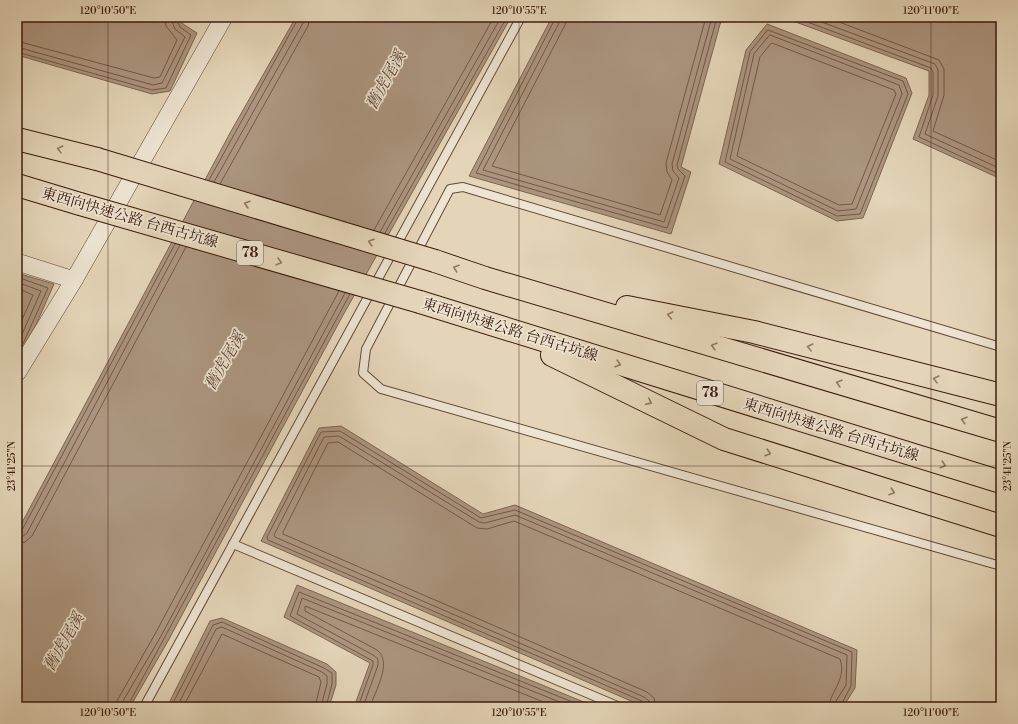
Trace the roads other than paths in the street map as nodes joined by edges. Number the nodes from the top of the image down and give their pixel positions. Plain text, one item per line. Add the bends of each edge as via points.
1 (224, 17) edge
2 (521, 17) edge
3 (17, 139) edge
4 (17, 185) edge
5 (17, 262) edge
6 (485, 278) junction
7 (74, 280) junction
8 (488, 323) junction
9 (1001, 347) edge
10 (17, 373) edge
11 (1001, 395) edge
12 (1001, 431) edge
13 (1001, 482) edge
14 (1001, 526) edge
15 (233, 544) junction
16 (1001, 566) edge
17 (144, 707) edge
18 (620, 707) edge

1 - 7 street
2 - 15 lane
6 -> 3 highway, bridge via 97,159
4 -> 8 highway, 東西向快速公路 台西古坑線 / 78, bridge
5 - 7 street
11 -> 6 highway via 754,332
12 -> 6 highway
7 - 10 street
8 -> 13 highway, 東西向快速公路 台西古坑線 / 78
8 -> 14 highway via 724,439
9 - 16 lane via 463,187 450,190 446,196 366,349 363,373 381,389
15 - 17 lane
15 - 18 lane

